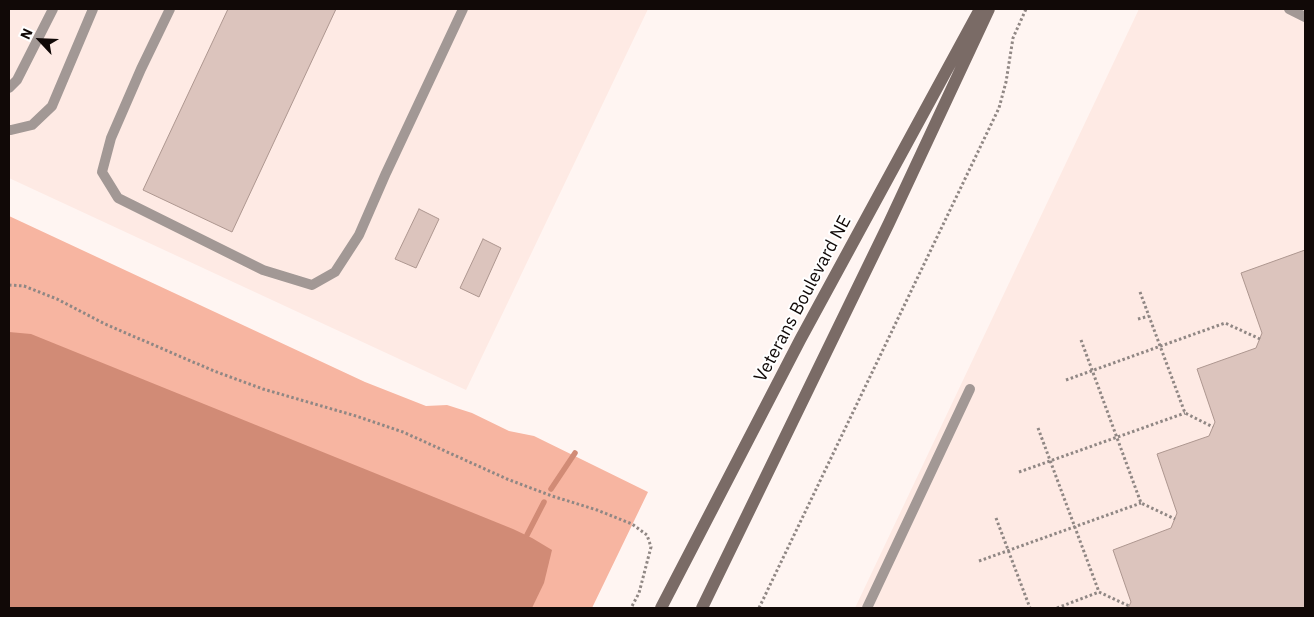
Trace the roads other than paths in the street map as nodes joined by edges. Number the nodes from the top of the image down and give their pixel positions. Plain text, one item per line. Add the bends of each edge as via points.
1 (53, 9) edge
2 (93, 9) edge
3 (170, 9) edge
4 (464, 9) edge
5 (980, 9) edge
6 (989, 9) edge
7 (1289, 9) edge
8 (1305, 17) edge
9 (9, 88) edge
10 (9, 130) edge
11 (970, 389) dead end
12 (661, 608) edge
13 (702, 608) edge
14 (867, 608) edge

1 - 9 lane via 17,80
2 - 10 lane via 52,106 32,125
3 - 4 lane via 111,138 102,172 118,198 263,270 312,285 335,272 359,235
5 - 12 main road, Veterans Boulevard NE via 800,340
6 - 13 main road via 890,223
7 - 8 lane
11 - 14 lane

